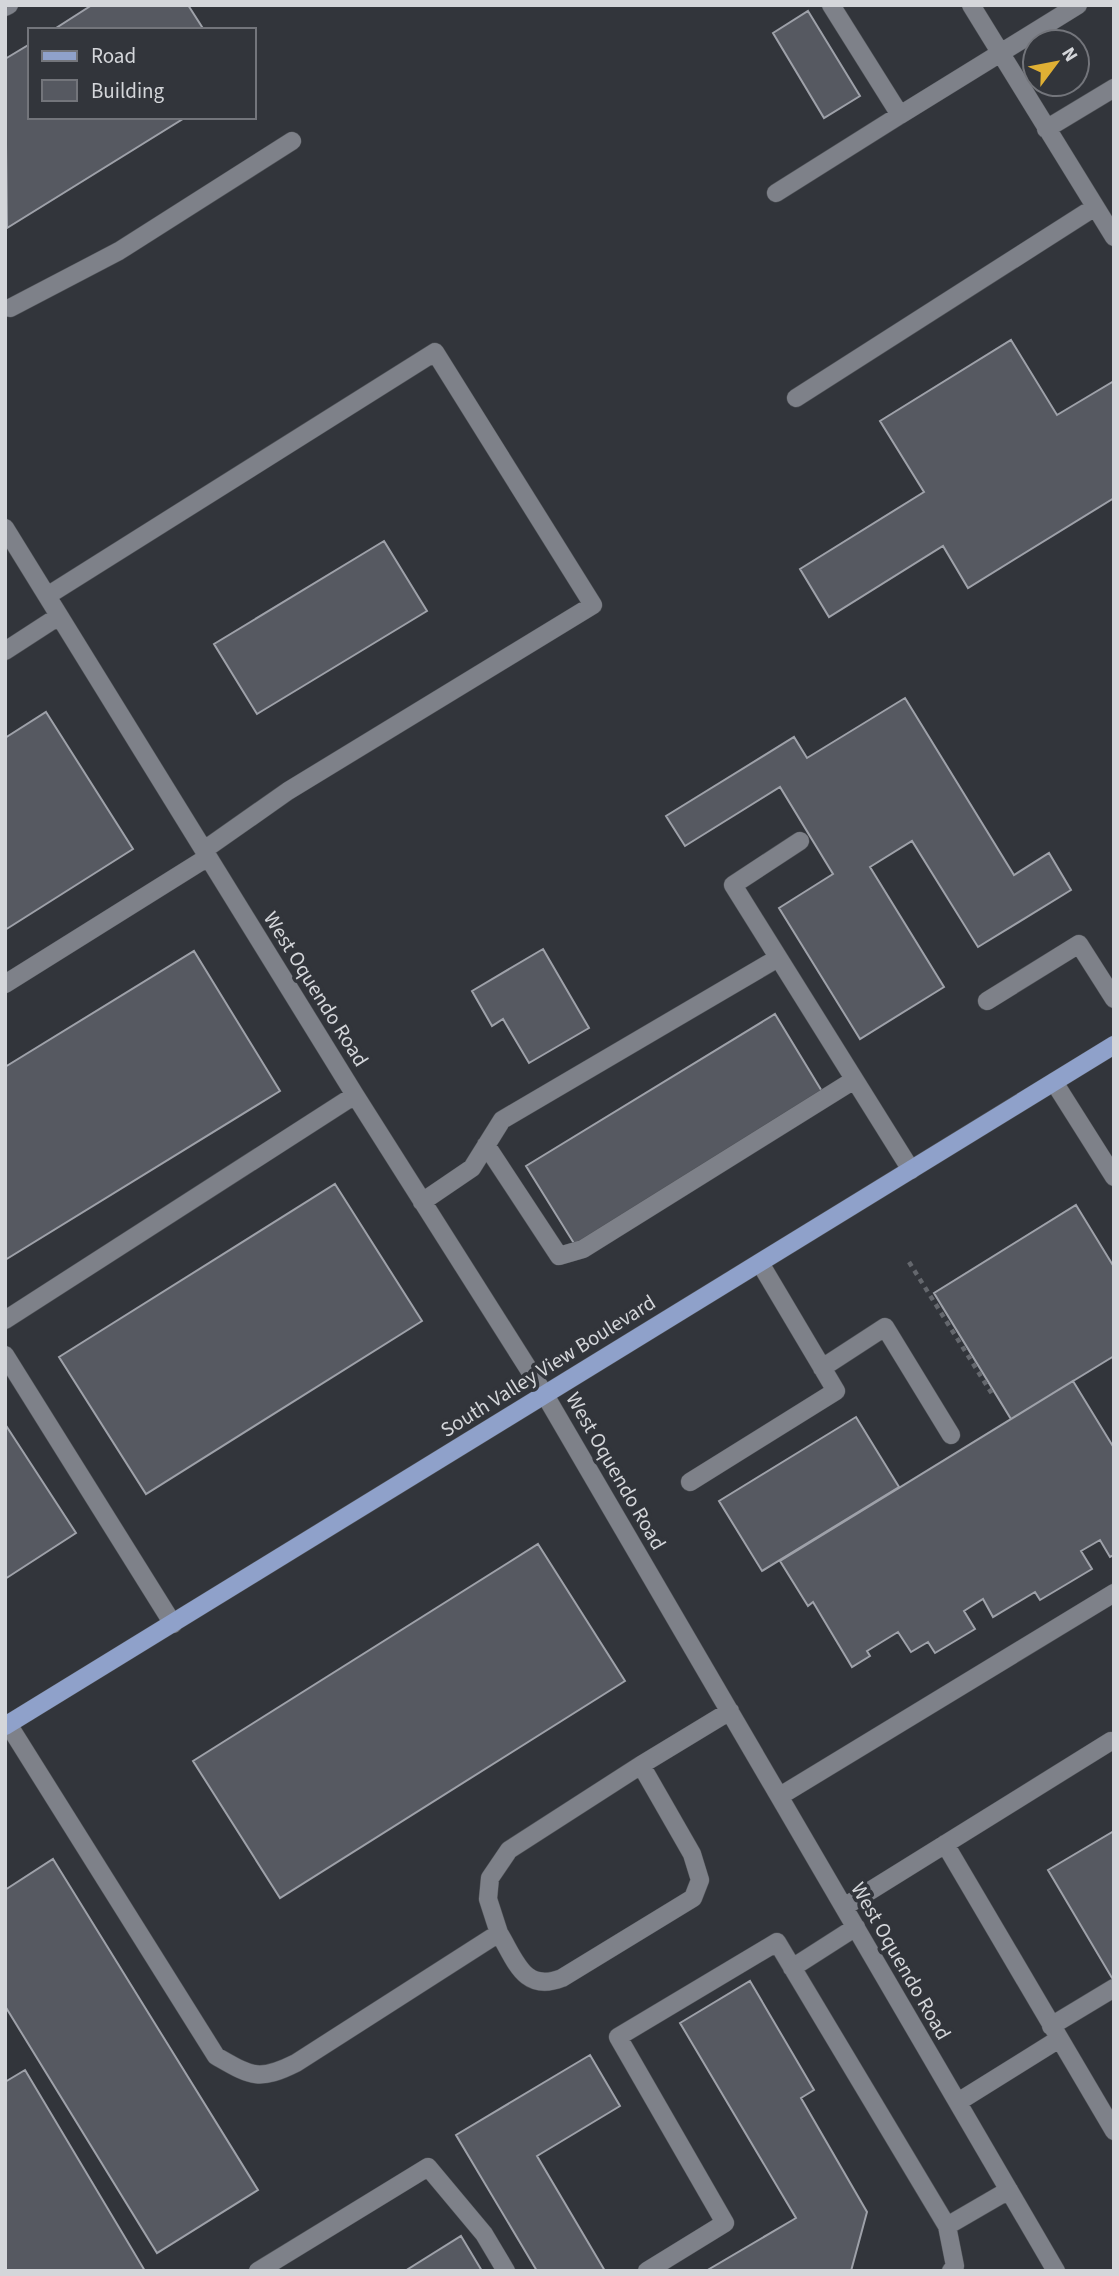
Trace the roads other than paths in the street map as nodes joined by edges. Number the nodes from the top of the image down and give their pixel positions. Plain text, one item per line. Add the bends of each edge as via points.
1 (831, 5) edge
2 (971, 5) edge
3 (1078, 5) edge
4 (1000, 52) junction
5 (1114, 88) edge
6 (900, 115) junction
7 (1046, 129) junction
8 (292, 141) dead end
9 (776, 193) dead end
10 (1095, 207) junction
11 (1114, 237) edge
12 (7, 307) edge
13 (796, 398) dead end
14 (5, 528) edge
15 (47, 596) junction
16 (59, 616) junction
17 (5, 651) edge
18 (800, 841) dead end
19 (206, 853) junction
20 (778, 958) junction
21 (5, 984) edge
22 (1114, 999) edge
23 (987, 1001) dead end
24 (1114, 1045) edge
25 (855, 1080) junction
26 (1054, 1082) junction
27 (355, 1095) junction
28 (486, 1145) junction
29 (911, 1170) junction
30 (1114, 1177) edge
31 (422, 1202) junction
32 (760, 1263) junction
33 (5, 1320) edge
34 (5, 1354) edge
35 (822, 1368) junction
36 (545, 1395) junction
37 (951, 1435) dead end
38 (690, 1482) dead end
39 (1114, 1593) edge
40 (173, 1623) junction
41 (730, 1711) junction
42 (7, 1725) edge
43 (1111, 1741) dead end
44 (641, 1765) junction
45 (780, 1796) junction
46 (945, 1844) junction
47 (844, 1907) junction
48 (856, 1927) junction
49 (499, 1933) junction
50 (792, 1968) junction
51 (1114, 1988) edge
52 (1055, 2033) junction
53 (957, 2102) junction
54 (1114, 2132) edge
55 (1009, 2190) junction
56 (947, 2226) junction
57 (258, 2271) edge
58 (506, 2271) edge
59 (647, 2271) edge
60 (951, 2271) edge
61 (1056, 2271) edge

1 - 6 street
2 - 4 street
3 - 4 street
4 - 6 street
4 - 7 street
5 - 7 street
6 - 9 street
7 - 10 street
8 - 12 street via 119,251
10 - 11 street
10 - 13 street
14 - 15 street, West Oquendo Road
15 - 16 street, West Oquendo Road
15 - 19 street via 435,352 593,605 288,791
16 - 17 street
16 - 19 street, West Oquendo Road
18 - 20 street via 733,885
19 - 21 street
19 - 27 street, West Oquendo Road
20 - 25 street
20 - 28 street via 502,1120
22 - 23 street via 1079,944
24 - 26 main road, South Valley View Boulevard
25 - 28 street via 583,1250 559,1256
25 - 29 street
26 - 29 main road, South Valley View Boulevard
26 - 30 street
27 - 31 street, West Oquendo Road
27 - 33 street
28 - 31 street via 472,1168
29 - 32 main road, South Valley View Boulevard
31 - 36 street, West Oquendo Road
32 - 35 street
32 - 36 main road, South Valley View Boulevard
34 - 40 street
35 - 37 street via 885,1326
35 - 38 street via 835,1391
36 - 40 main road, South Valley View Boulevard
36 - 41 street, West Oquendo Road
39 - 45 street
40 - 42 main road, South Valley View Boulevard
41 - 44 street
41 - 45 street, West Oquendo Road
42 - 49 street via 216,2056 253,2075 273,2074 296,2063
43 - 46 street
44 - 49 street via 509,1850 498,1863 490,1878 488,1899
44 - 49 street via 692,1854 700,1880 692,1898 552,1982 538,1984 525,1975
45 - 47 street, West Oquendo Road
46 - 47 street
46 - 52 street
47 - 48 street, West Oquendo Road
48 - 50 street
48 - 53 street, West Oquendo Road
50 - 56 street
50 - 59 street via 777,1942 618,2037 725,2224
51 - 52 street
52 - 53 street
52 - 54 street
53 - 55 street, West Oquendo Road
55 - 56 street
55 - 61 street, West Oquendo Road
56 - 60 street via 955,2266
57 - 58 street via 428,2167 484,2234

